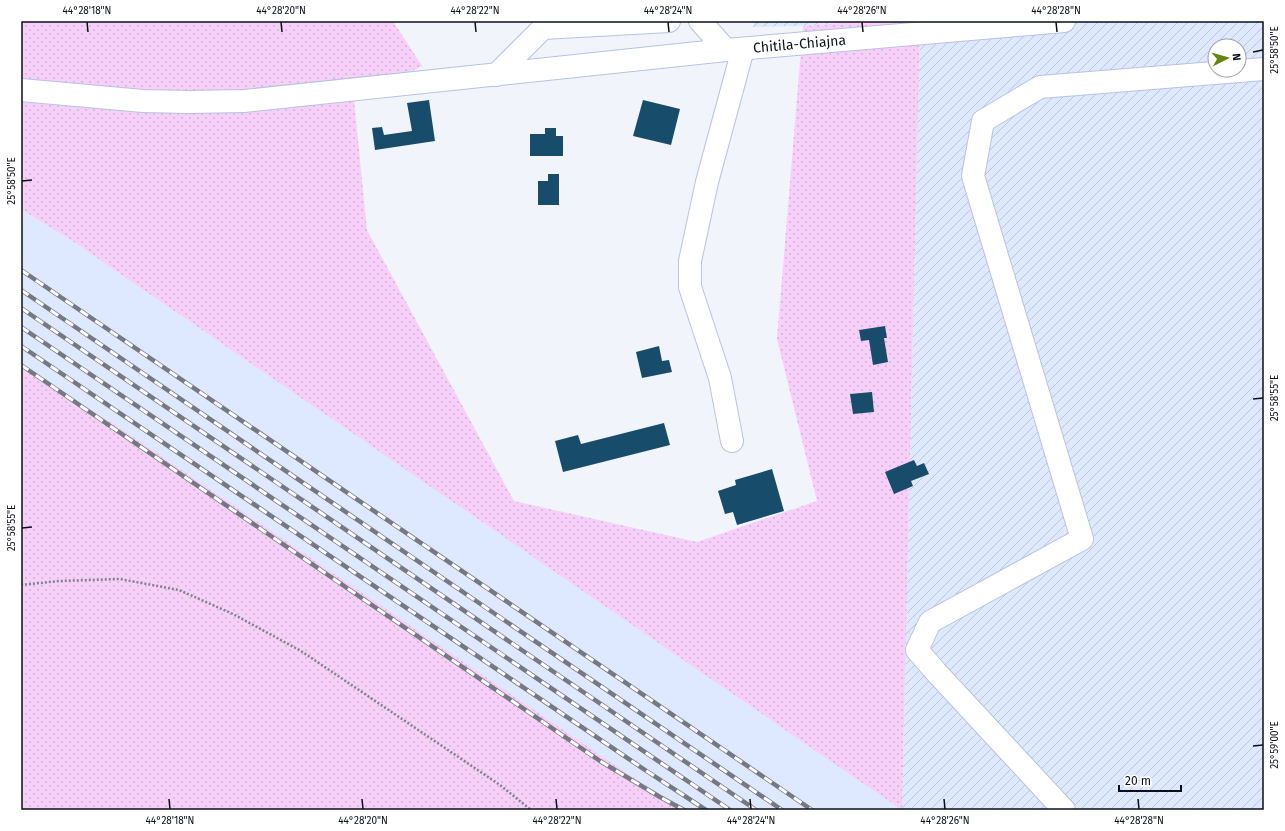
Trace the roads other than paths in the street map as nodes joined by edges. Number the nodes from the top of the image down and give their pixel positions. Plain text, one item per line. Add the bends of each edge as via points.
1 (669, 21) edge
2 (700, 21) edge
3 (1064, 21) edge
4 (546, 25) edge
5 (735, 50) junction
6 (1264, 69) edge
7 (496, 74) junction
8 (21, 90) edge
9 (732, 442) dead end
10 (1064, 810) edge

1 - 4 street
2 - 5 street
3 - 5 street, Chitila-Chiajna
4 - 7 street
5 - 7 street, Chitila-Chiajna
5 - 9 street via 690,260 690,287 720,378
6 - 10 street via 1040,87 983,120 973,176 1082,539 930,622 917,650
7 - 8 street, Chitila-Chiajna via 251,100 143,101

